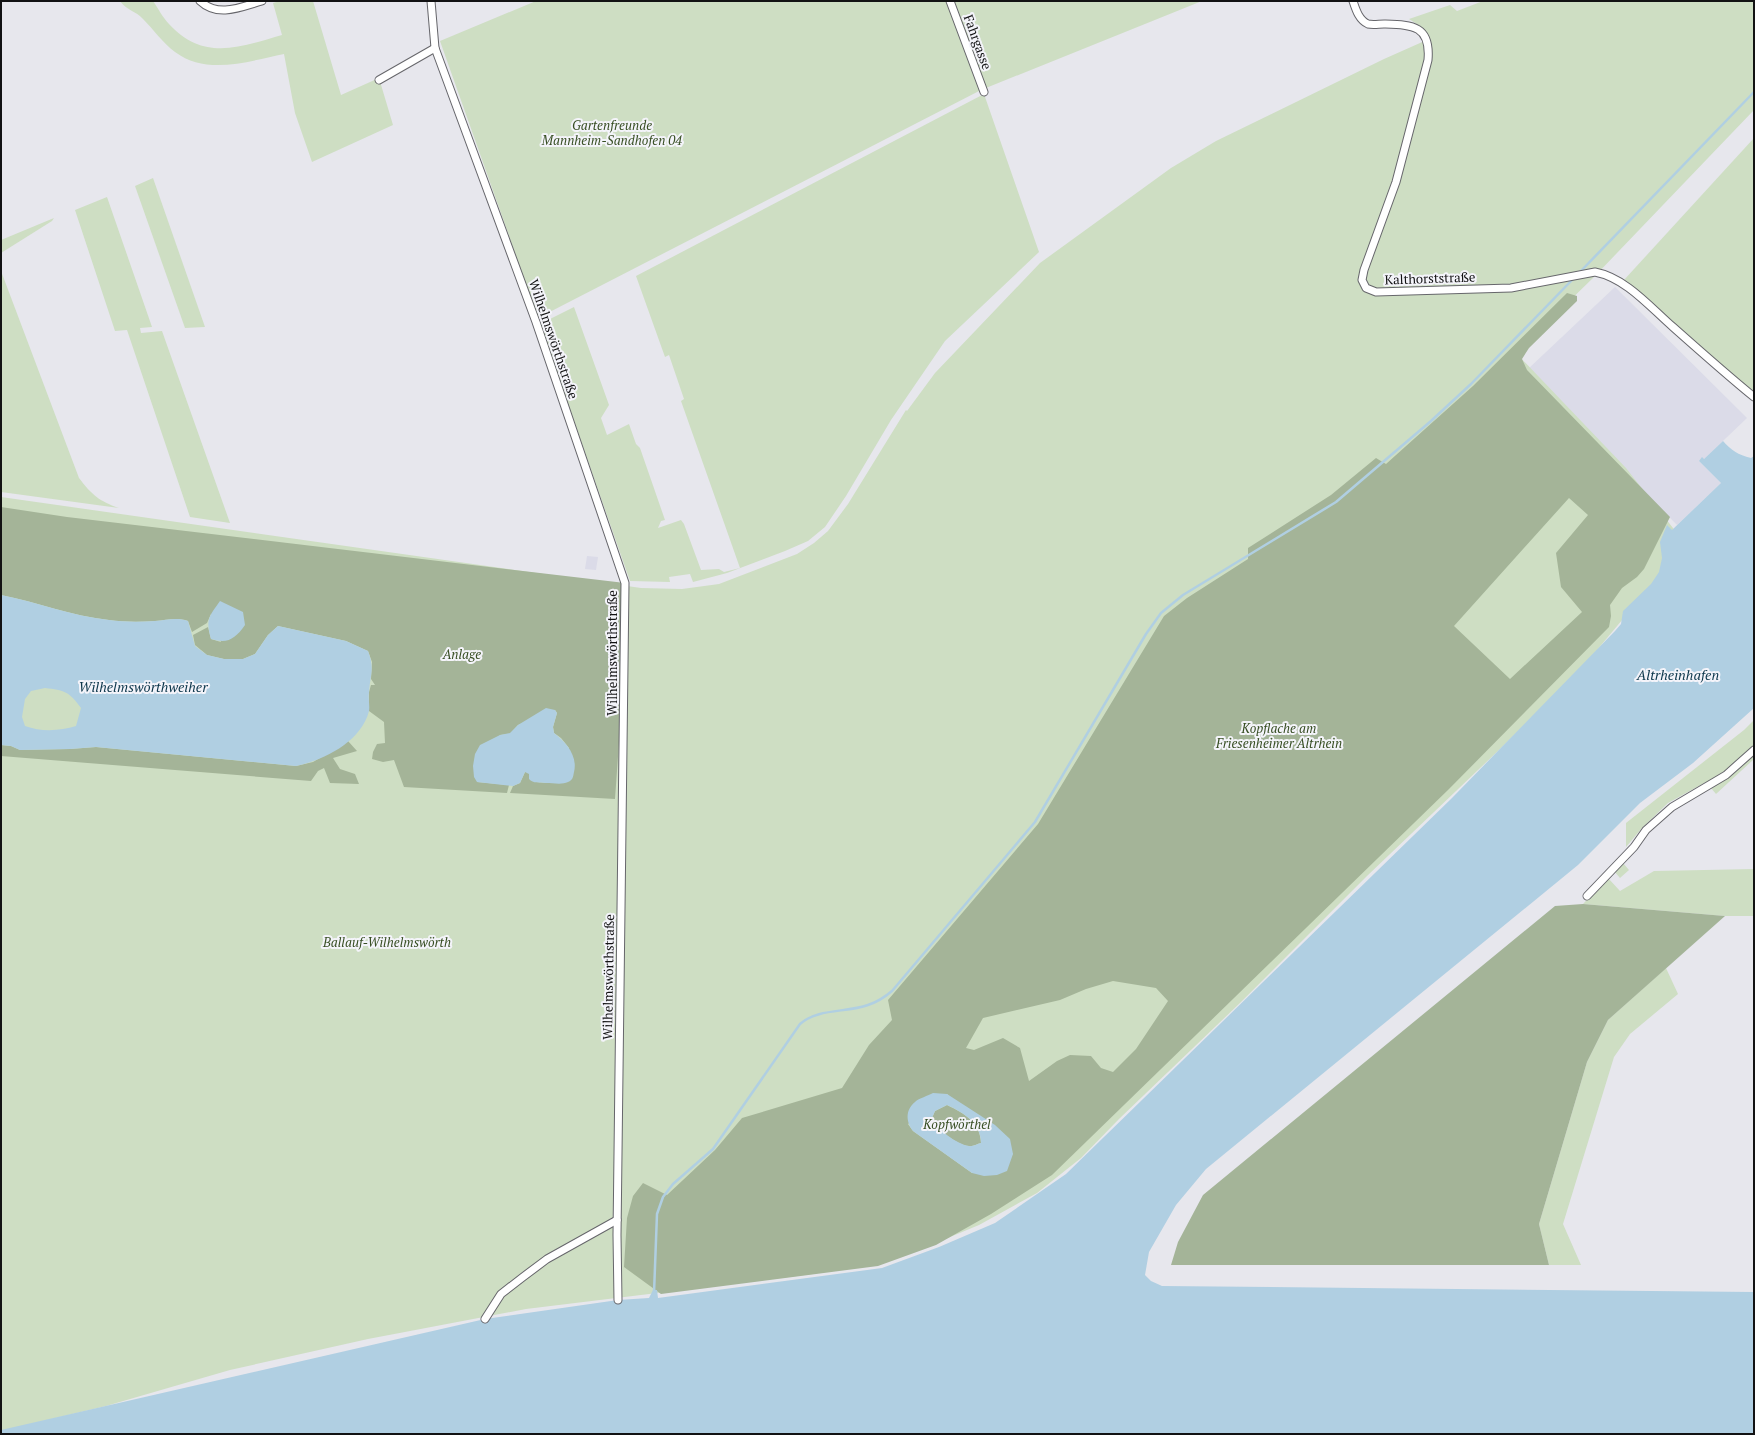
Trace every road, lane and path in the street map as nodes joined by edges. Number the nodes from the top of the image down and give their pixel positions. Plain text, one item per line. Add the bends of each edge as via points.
1 (200, 1) edge
2 (262, 1) edge
3 (431, 1) edge
4 (950, 1) edge
5 (1353, 1) edge
6 (435, 48) junction
7 (379, 80) dead end
8 (984, 92) dead end
9 (1754, 397) edge
10 (1754, 750) edge
11 (1588, 896) dead end
12 (617, 1220) junction
13 (618, 1300) dead end
14 (485, 1318) dead end

1 - 2 street via 205,6 227,11
3 - 6 street, Wilhelmswörthstraße
4 - 8 street, Fahrgasse
5 - 9 street, Kalthorststraße via 1358,15 1369,24 1409,25 1419,29 1425,37 1429,52 1396,182 1364,270 1362,280 1366,288 1376,292 1510,288 1595,272 1611,276
6 - 7 street
6 - 12 street, Wilhelmswörthstraße via 536,322 625,583
10 - 11 street via 1726,775 1672,807 1646,830
12 - 13 street, Wilhelmswörthstraße
12 - 14 street via 523,1276 501,1294

